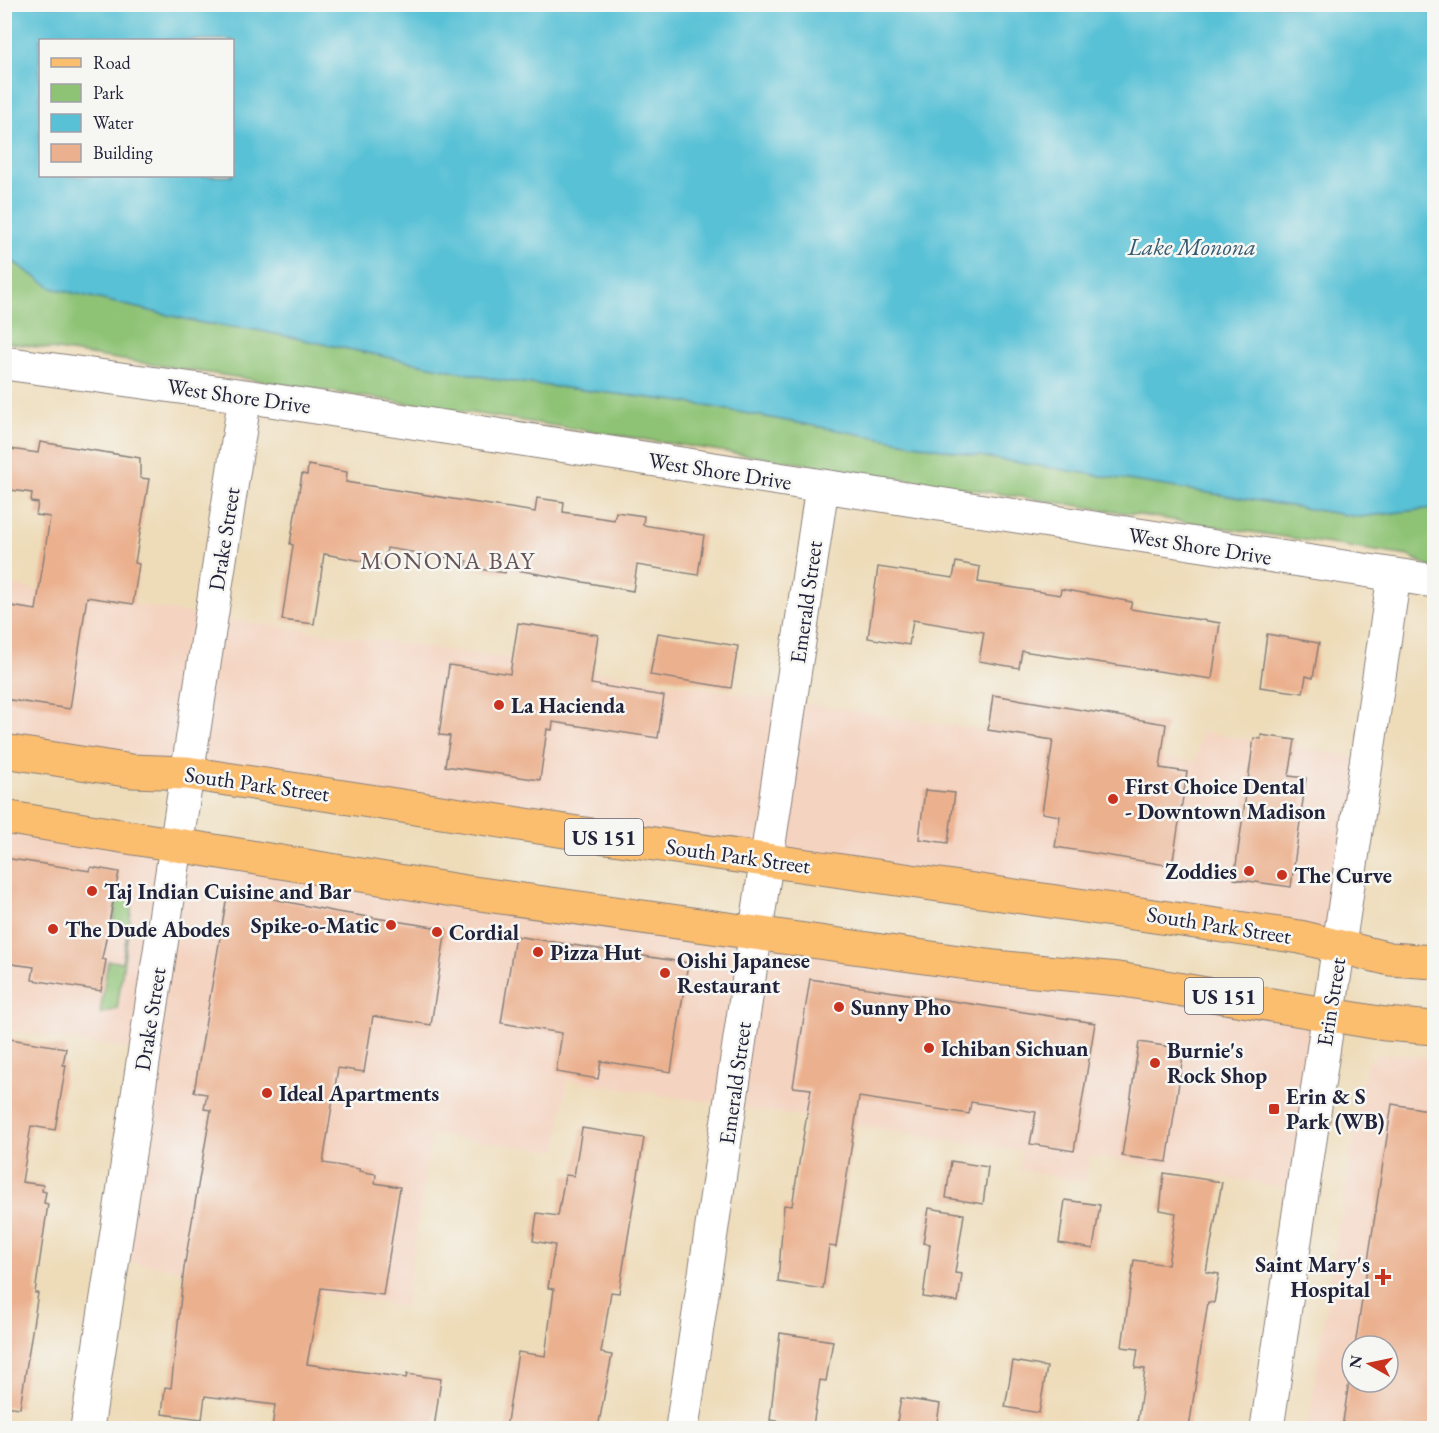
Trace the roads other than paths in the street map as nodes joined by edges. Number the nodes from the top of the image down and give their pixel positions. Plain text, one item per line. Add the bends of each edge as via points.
1 (4, 363) edge
2 (245, 396) junction
3 (822, 487) junction
4 (1394, 576) junction
5 (1434, 581) edge
6 (4, 751) edge
7 (187, 772) junction
8 (4, 817) edge
9 (177, 844) junction
10 (768, 860) junction
11 (757, 932) junction
12 (1339, 948) junction
13 (1434, 962) edge
14 (1329, 1014) junction
15 (1434, 1028) edge
16 (87, 1428) edge
17 (682, 1428) edge
18 (1267, 1428) edge

1 - 2 street, West Shore Drive
2 - 3 street, West Shore Drive
2 - 7 street, Drake Street
3 - 4 street, West Shore Drive
3 - 10 street, Emerald Street
4 - 5 street, West Shore Drive
4 - 12 street, Erin Street
6 - 7 main road, South Park Street / US 151 via 132,771
7 - 9 street, Drake Street
7 - 10 main road, South Park Street / US 151
8 - 9 main road, US 151
9 - 11 main road, US 151 via 466,892
9 - 16 street, Drake Street
10 - 11 street, Emerald Street
10 - 12 main road, South Park Street / US 151 via 1300,937
11 - 14 main road, US 151 via 995,967 1118,979
11 - 17 street, Emerald Street
12 - 13 main road, South Park Street / US 151 via 1390,959
12 - 14 street, Erin Street
14 - 15 main road, US 151
14 - 18 street, Erin Street

